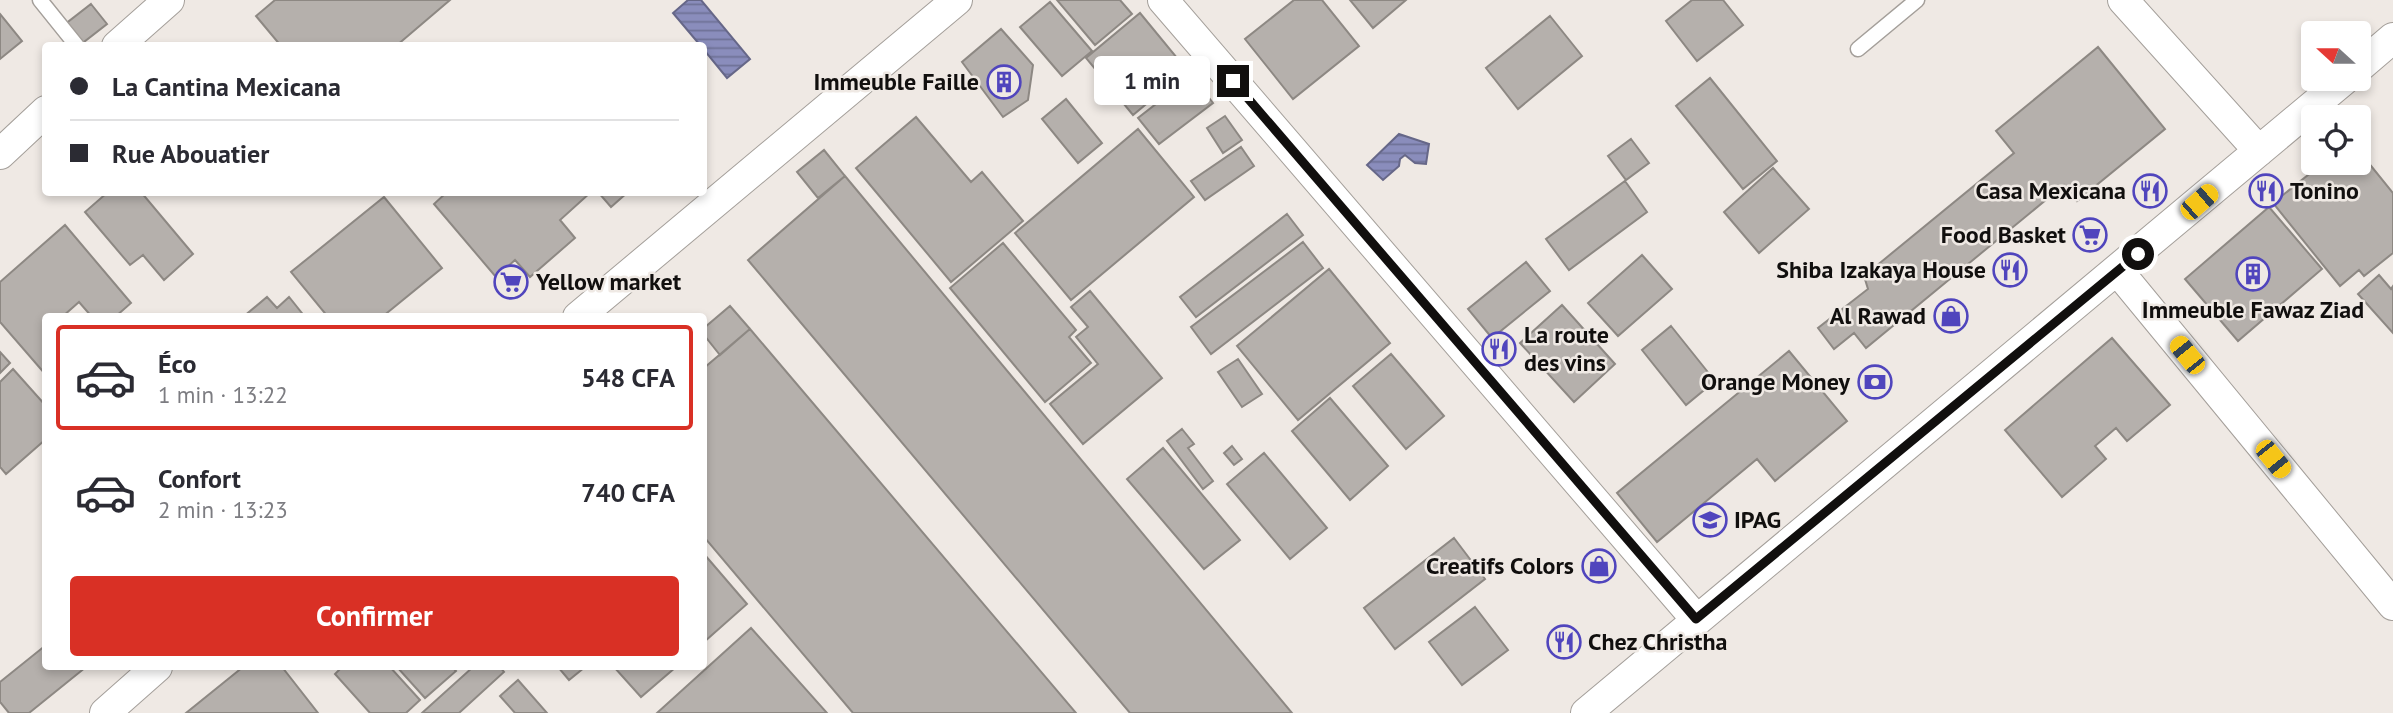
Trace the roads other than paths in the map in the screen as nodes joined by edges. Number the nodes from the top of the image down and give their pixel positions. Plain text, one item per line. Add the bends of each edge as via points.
1 (40, 0) edge
2 (169, 0) edge
3 (957, 0) edge
4 (1163, 0) edge
5 (1917, 0) edge
6 (2123, 0) edge
7 (2393, 38) edge
8 (75, 42) edge
9 (122, 42) edge
10 (1858, 50) dead end
11 (2371, 57) edge
12 (2331, 91) edge
13 (42, 115) edge
14 (2259, 151) junction
15 (0, 154) edge
16 (2118, 271) junction
17 (583, 313) edge
18 (2393, 605) edge
19 (1696, 619) junction
20 (154, 670) edge
21 (105, 713) edge
22 (1586, 713) edge

1 - 8 lane
2 - 9 street
3 - 17 street
4 - 19 street
5 - 10 lane
6 - 14 street
7 - 11 street
12 - 14 street
13 - 15 street
14 - 16 street
16 - 18 street
16 - 19 street
19 - 22 street
20 - 21 street

